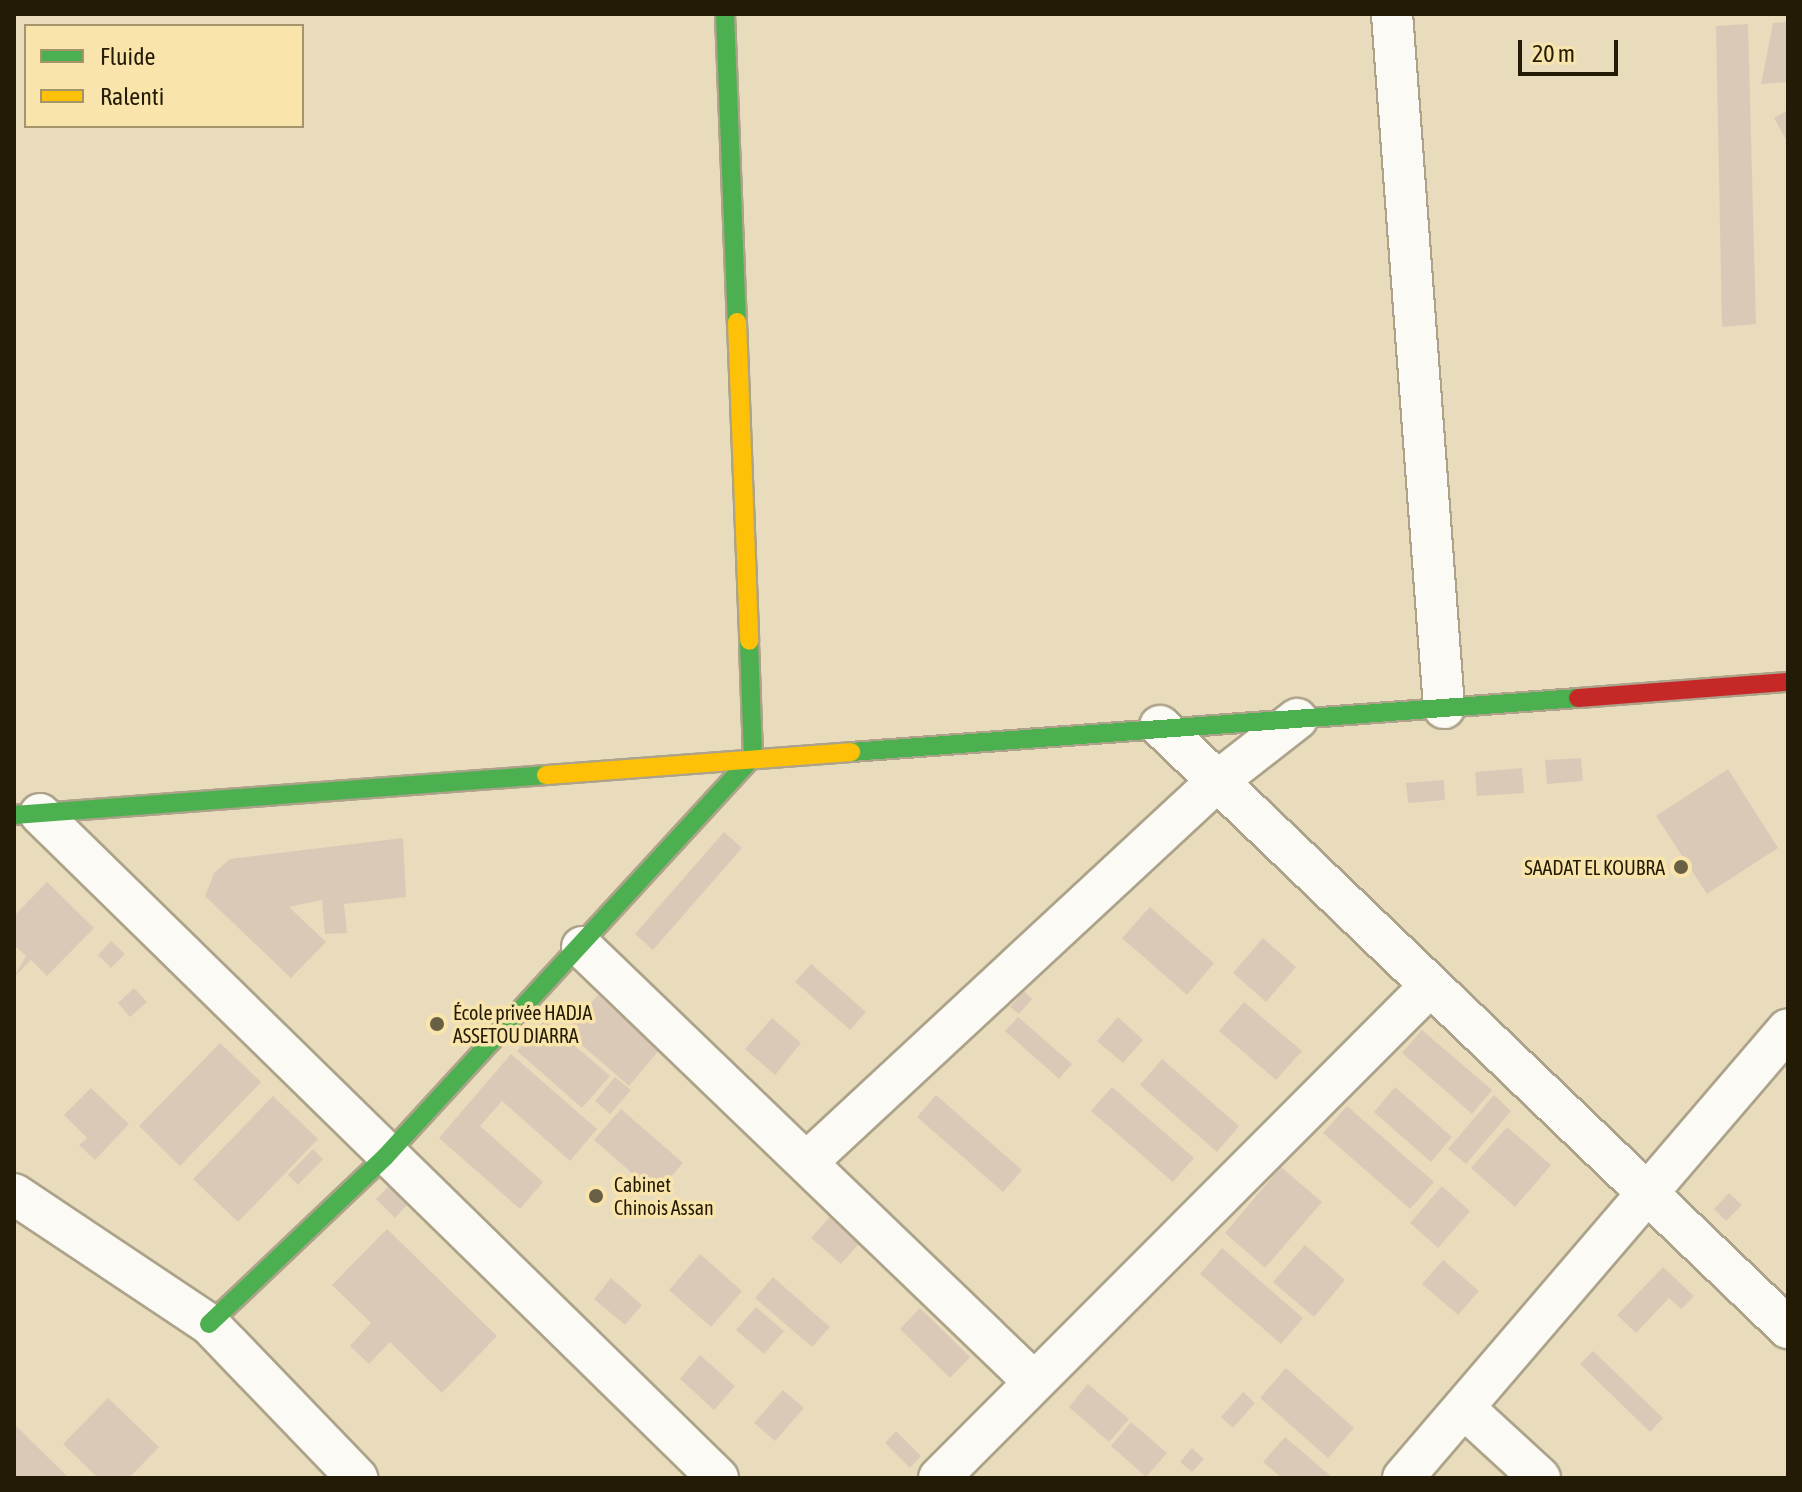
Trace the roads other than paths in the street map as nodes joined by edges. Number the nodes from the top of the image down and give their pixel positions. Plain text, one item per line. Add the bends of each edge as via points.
1 (725, 14) edge
2 (1392, 14) edge
3 (1788, 682) edge
4 (1444, 708) junction
5 (1297, 719) junction
6 (1160, 726) junction
7 (753, 757) junction
8 (1215, 783) junction
9 (27, 814) edge
10 (582, 947) junction
11 (1429, 987) junction
12 (1788, 1029) edge
13 (385, 1157) junction
14 (808, 1161) junction
15 (14, 1194) edge
16 (1648, 1195) junction
17 (209, 1324) junction
18 (1788, 1328) edge
19 (1034, 1382) junction
20 (1464, 1408) junction
21 (357, 1478) edge
22 (718, 1478) edge
23 (939, 1478) edge
24 (1403, 1478) edge
25 (1540, 1478) edge

1 - 7 street
2 - 4 street
3 - 4 street
4 - 5 street
5 - 6 street
5 - 8 street
6 - 7 street
6 - 8 street
7 - 9 street
7 - 10 street
8 - 11 street
8 - 14 street
9 - 13 street
10 - 13 street
10 - 14 street
11 - 16 street
11 - 19 street
12 - 16 street
13 - 17 street
13 - 22 street
14 - 19 street
15 - 17 street
16 - 18 street
16 - 20 street
17 - 21 street
19 - 23 street
20 - 24 street
20 - 25 street

